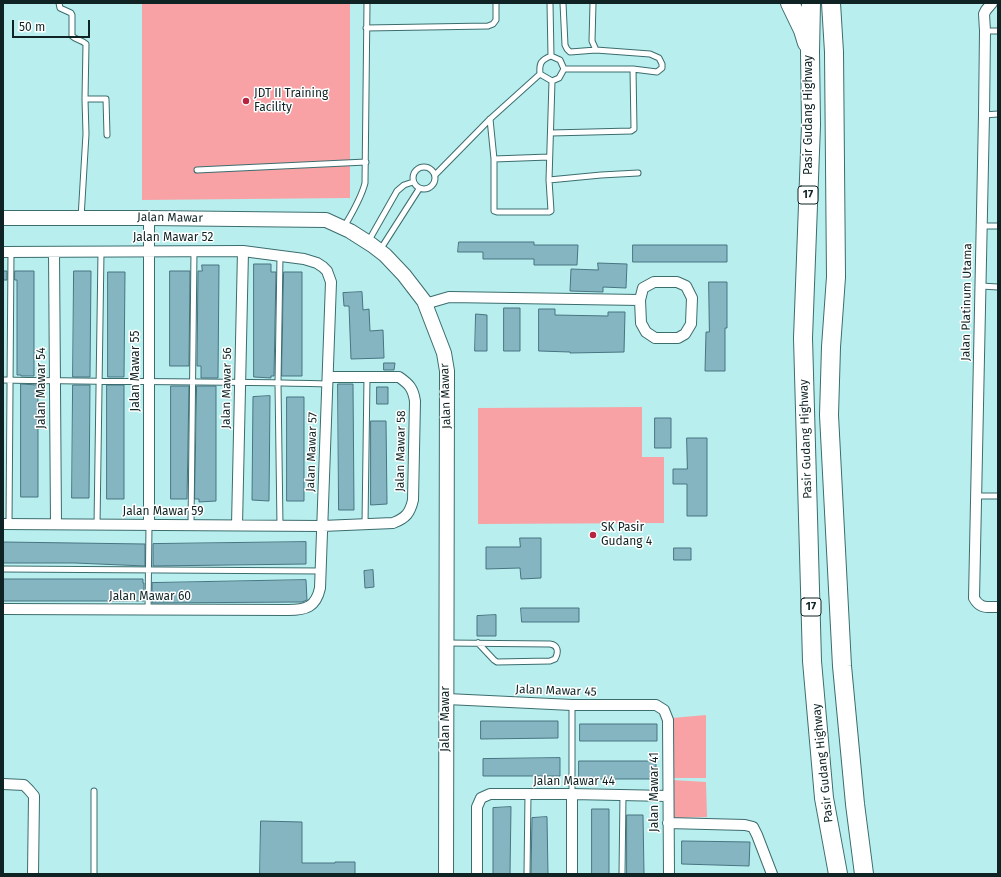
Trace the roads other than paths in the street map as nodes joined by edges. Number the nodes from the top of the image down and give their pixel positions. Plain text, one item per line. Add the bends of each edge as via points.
1 (59, 3) edge
2 (367, 3) edge
3 (496, 3) edge
4 (550, 3) edge
5 (563, 3) edge
6 (593, 3) edge
7 (790, 3) edge
8 (811, 3) edge
9 (831, 3) edge
10 (840, 3) edge
11 (992, 3) edge
12 (366, 28) junction
13 (985, 31) junction
14 (998, 31) edge
15 (596, 50) junction
16 (810, 52) junction
17 (834, 52) junction
18 (551, 56) junction
19 (564, 69) junction
20 (634, 69) junction
21 (540, 74) junction
22 (552, 81) junction
23 (85, 99) junction
24 (998, 114) edge
25 (984, 115) junction
26 (490, 119) junction
27 (551, 133) junction
28 (107, 135) dead end
29 (550, 157) junction
30 (494, 159) junction
31 (366, 162) junction
32 (197, 170) dead end
33 (638, 173) dead end
34 (435, 175) junction
35 (549, 180) junction
36 (413, 182) junction
37 (419, 189) junction
38 (3, 218) edge
39 (81, 218) junction
40 (149, 218) junction
41 (982, 226) junction
42 (998, 226) edge
43 (343, 228) junction
44 (367, 242) junction
45 (194, 251) junction
46 (243, 251) junction
47 (380, 251) junction
48 (7, 252) edge
49 (54, 252) junction
50 (101, 252) junction
51 (149, 252) junction
52 (280, 256) junction
53 (331, 282) joint
54 (981, 286) junction
55 (998, 287) edge
56 (640, 300) junction
57 (425, 304) junction
58 (367, 377) junction
59 (3, 380) edge
60 (10, 380) junction
61 (55, 380) junction
62 (328, 380) junction
63 (99, 381) junction
64 (149, 382) junction
65 (193, 382) junction
66 (240, 382) junction
67 (278, 383) junction
68 (977, 496) junction
69 (998, 496) edge
70 (6, 524) edge
71 (56, 524) junction
72 (97, 524) junction
73 (365, 524) junction
74 (149, 525) junction
75 (191, 525) junction
76 (237, 525) junction
77 (280, 526) junction
78 (322, 526) junction
79 (3, 569) edge
80 (148, 570) junction
81 (321, 571) junction
82 (998, 607) edge
83 (3, 609) edge
84 (148, 610) junction
85 (296, 610) joint
86 (447, 643) junction
87 (478, 643) junction
88 (446, 700) junction
89 (572, 705) junction
90 (664, 710) joint
91 (3, 784) edge
92 (94, 791) dead end
93 (528, 794) junction
94 (572, 794) junction
95 (623, 795) junction
96 (668, 796) junction
97 (668, 823) junction
98 (33, 874) edge
99 (94, 874) edge
100 (446, 874) edge
101 (477, 874) edge
102 (527, 874) edge
103 (572, 874) edge
104 (622, 874) edge
105 (669, 874) edge
106 (772, 874) edge
107 (838, 874) edge
108 (864, 874) edge

1 - 23 lane via 60,8 72,13 72,36 86,44
2 - 12 lane
3 - 12 lane via 496,20 488,26
4 - 18 lane
5 - 15 lane via 567,49 570,52
6 - 15 lane via 592,41
7 - 16 highway
8 - 16 highway, Pasir Gudang Highway / 17
9 - 17 highway, Pasir Gudang Highway / 17
10 - 17 highway
11 - 13 street, Jalan Platinum Utama via 984,14
12 - 31 lane
13 - 14 lane
13 - 25 street, Jalan Platinum Utama
15 - 20 lane via 650,54 659,58 662,64 662,68 657,72
16 - 107 highway, Pasir Gudang Highway / 17 via 811,125 803,338 812,653 824,798
17 - 108 highway, Pasir Gudang Highway / 17 via 836,277 829,415 842,666
18 - 19 lane via 560,60
18 - 21 lane via 543,59 539,66
19 - 20 lane
19 - 22 lane via 559,78
20 - 27 lane via 634,129
21 - 22 lane
21 - 26 lane
22 - 27 lane
23 - 28 lane via 106,99
23 - 39 lane via 86,134
24 - 25 lane
25 - 41 street, Jalan Platinum Utama
26 - 30 lane
26 - 34 lane
27 - 29 lane
29 - 30 lane
29 - 35 lane
30 - 35 lane via 494,211 551,211
31 - 32 lane
31 - 43 lane via 363,191
33 - 35 lane
34 - 36 lane via 429,168 420,168 414,174
34 - 37 lane via 434,183 428,189
36 - 37 lane
36 - 44 lane via 397,191
37 - 47 lane
38 - 39 street, Jalan Mawar
39 - 40 street, Jalan Mawar
40 - 43 street, Jalan Mawar via 326,220
40 - 51 street, Jalan Mawar 55
41 - 42 lane
41 - 54 street, Jalan Platinum Utama
43 - 44 street, Jalan Mawar
44 - 47 street, Jalan Mawar
45 - 46 street, Jalan Mawar 52
45 - 51 street, Jalan Mawar 52
45 - 65 lane
46 - 52 street, Jalan Mawar 52
46 - 66 street, Jalan Mawar 56
47 - 57 street, Jalan Mawar via 404,275
48 - 49 street, Jalan Mawar 52
48 - 60 lane
49 - 50 street, Jalan Mawar 52
49 - 61 street, Jalan Mawar 54
50 - 51 street, Jalan Mawar 52
50 - 63 lane
51 - 64 street, Jalan Mawar 55
52 - 53 street, Jalan Mawar 52 via 317,263 327,272
52 - 67 lane
53 - 62 street, Jalan Mawar 57
54 - 55 lane
54 - 68 street, Jalan Platinum Utama
56 - 56 street via 641,322 646,332 655,338 678,338 685,334 691,324 692,298 686,286 677,282 654,282 643,288
56 - 57 street via 449,297
57 - 86 street, Jalan Mawar via 444,352 448,371
58 - 62 street, Jalan Mawar 58
58 - 73 lane
58 - 73 street, Jalan Mawar 58 via 399,377 414,394 413,500 403,518 393,523
59 - 60 lane
60 - 61 lane
60 - 70 lane
61 - 63 lane
61 - 71 street, Jalan Mawar 54
62 - 67 lane
62 - 78 street, Jalan Mawar 57
63 - 64 lane
63 - 72 lane
64 - 65 lane
64 - 74 street, Jalan Mawar 55
65 - 66 lane
65 - 75 lane
66 - 67 lane
66 - 76 street, Jalan Mawar 56
67 - 77 lane
68 - 69 lane
68 - 82 street, Jalan Platinum Utama via 974,598 977,604 983,607
70 - 71 street, Jalan Mawar 59
71 - 72 street, Jalan Mawar 59
72 - 74 street, Jalan Mawar 59
73 - 78 street, Jalan Mawar 58
74 - 75 street, Jalan Mawar 59
74 - 80 lane
75 - 76 street, Jalan Mawar 59
76 - 77 street, Jalan Mawar 59
77 - 78 street, Jalan Mawar 59
78 - 81 street, Jalan Mawar 57
79 - 80 lane
80 - 81 lane
80 - 84 lane
81 - 85 street, Jalan Mawar 57 via 319,595 310,606
83 - 84 street, Jalan Mawar 60
84 - 85 street, Jalan Mawar 60
86 - 87 lane
86 - 88 street, Jalan Mawar
87 - 87 lane via 550,644 557,648 557,653 553,661 500,662 494,660
88 - 89 street, Jalan Mawar 45
88 - 100 street, Jalan Mawar
89 - 90 street, Jalan Mawar 45 via 656,705
89 - 94 lane
90 - 96 street, Jalan Mawar 41 via 668,720
91 - 98 street via 24,785 34,796
92 - 99 lane
93 - 94 street, Jalan Mawar 44
93 - 101 street, Jalan Mawar 44 via 490,794 481,798 478,807
93 - 102 lane
94 - 95 street, Jalan Mawar 44
94 - 103 street
95 - 96 street, Jalan Mawar 44
95 - 104 lane
96 - 97 street, Jalan Mawar 41
97 - 105 street, Jalan Mawar 41
97 - 106 street via 753,827 758,834

